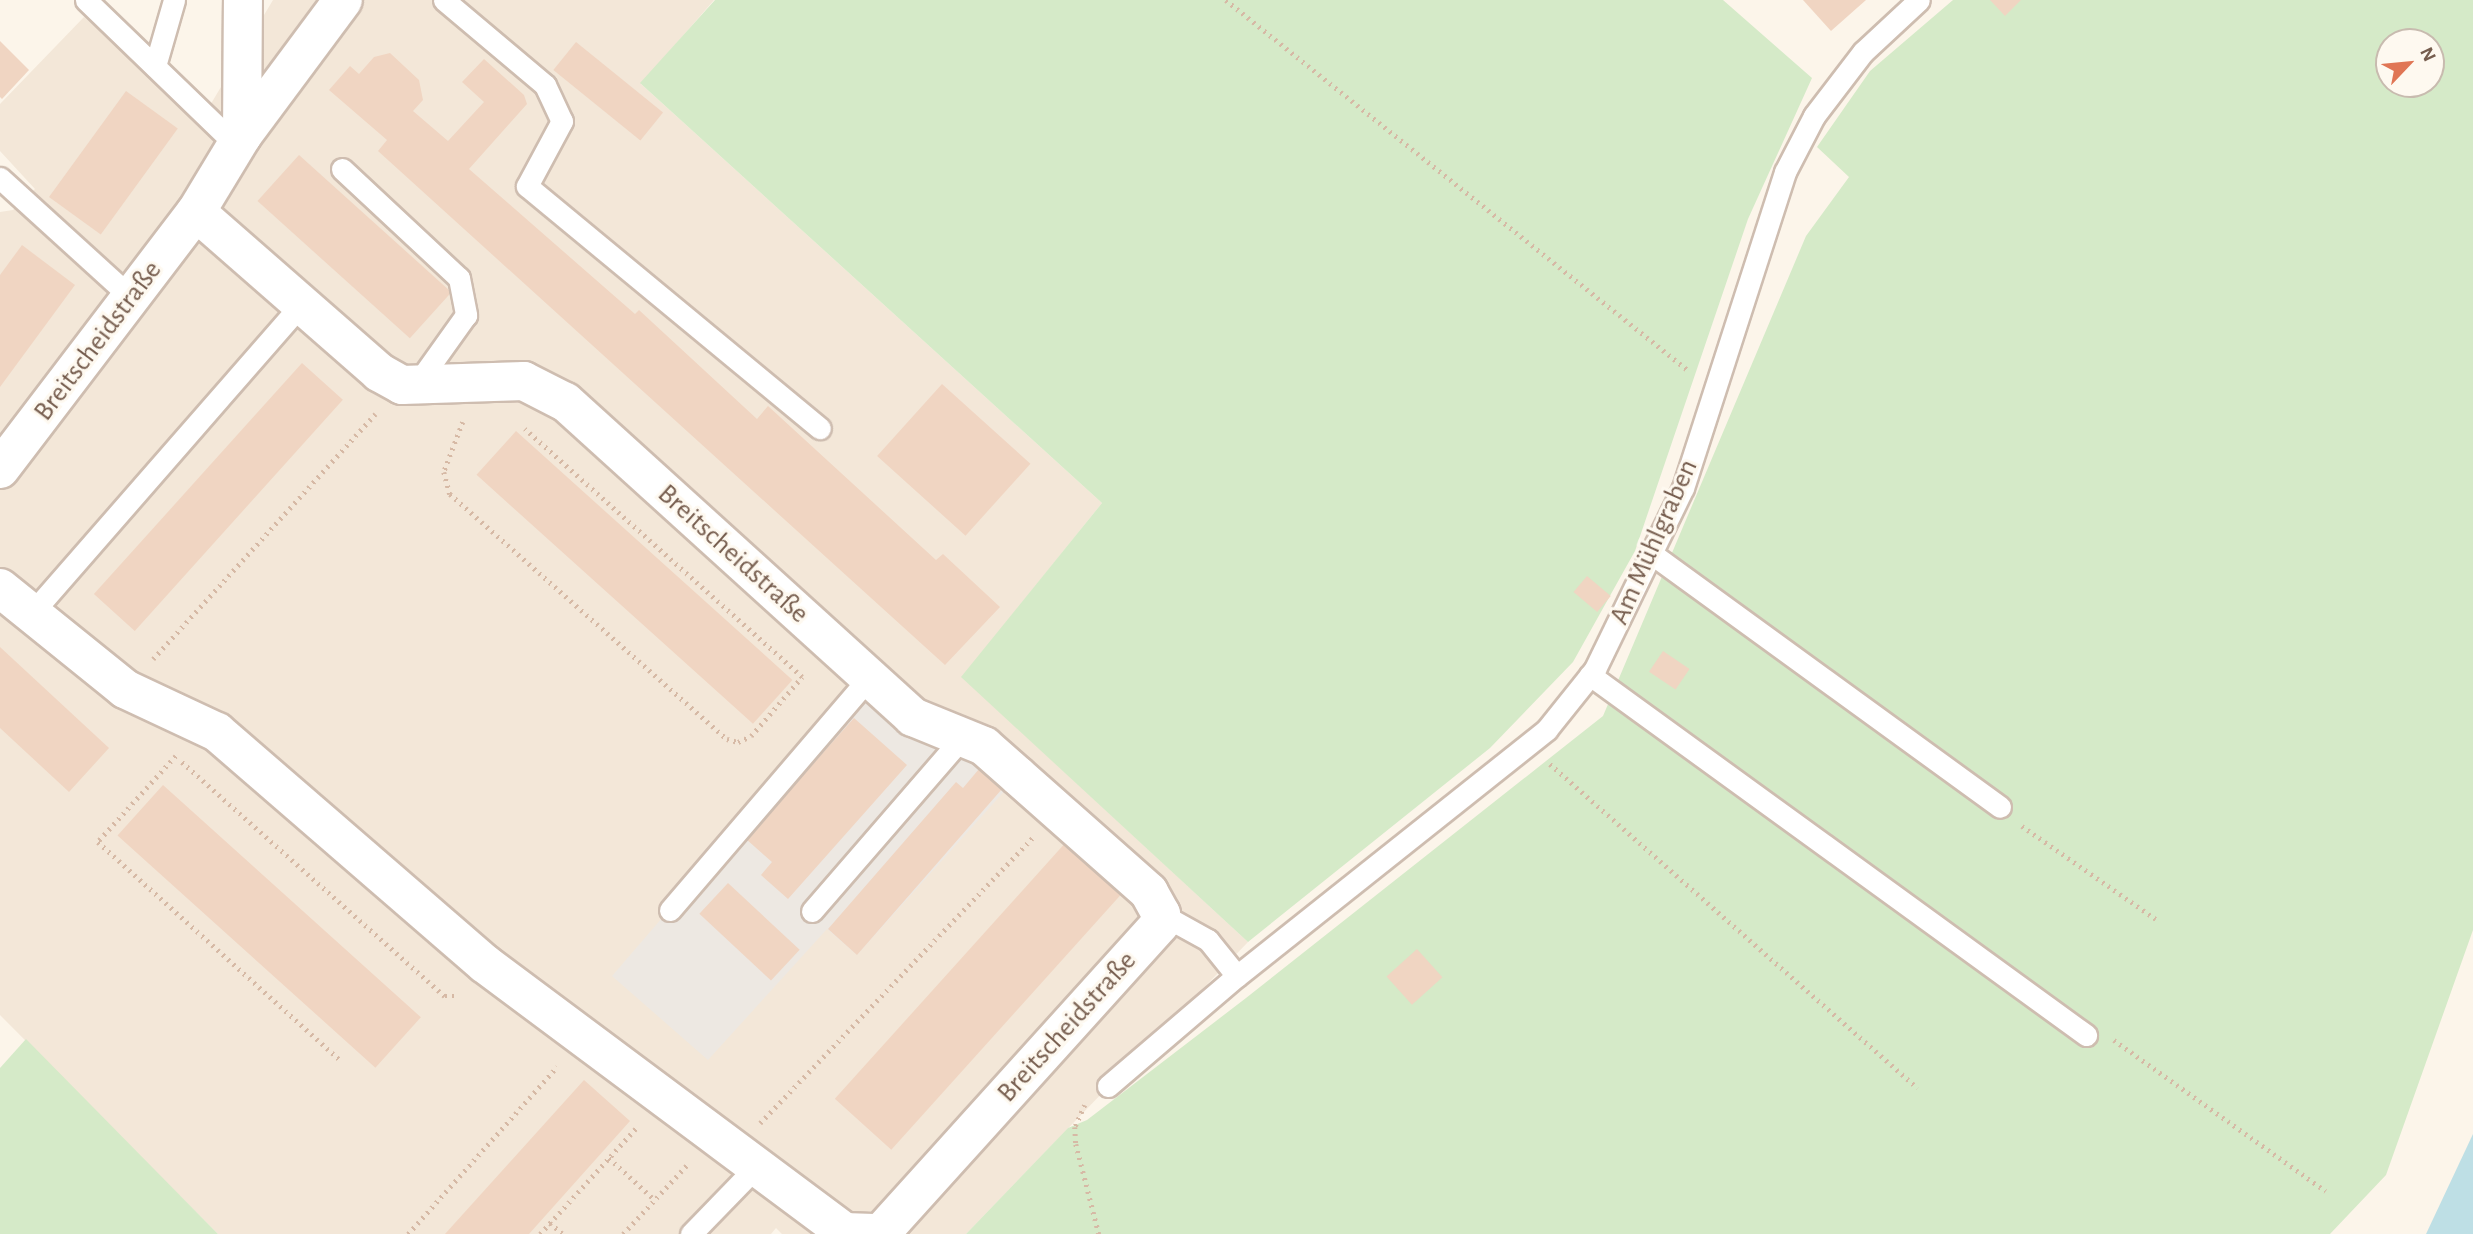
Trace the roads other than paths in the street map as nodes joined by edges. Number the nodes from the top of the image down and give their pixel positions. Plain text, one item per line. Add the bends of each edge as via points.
1 (86, 0) edge
2 (174, 0) edge
3 (243, 0) edge
4 (343, 0) edge
5 (443, 0) edge
6 (1919, 0) edge
7 (155, 66) junction
8 (239, 141) junction
9 (342, 169) dead end
10 (0, 178) edge
11 (9, 197) edge
12 (196, 212) junction
13 (131, 297) junction
14 (301, 306) junction
15 (421, 386) junction
16 (820, 428) dead end
17 (0, 469) edge
18 (1652, 554) junction
19 (0, 588) edge
20 (32, 614) junction
21 (1590, 675) junction
22 (869, 678) junction
23 (961, 739) junction
24 (2000, 807) road end
25 (670, 910) dead end
26 (811, 911) dead end
27 (1161, 914) junction
28 (1237, 976) junction
29 (2086, 1035) road end
30 (1108, 1086) road end
31 (735, 1152) junction
32 (691, 1234) edge

1 - 7 lane
2 - 7 lane
3 - 8 street
4 - 8 street, Breitscheidstraße
5 - 16 lane via 545,85 562,121 527,186
6 - 18 lane, Am Mühlgraben via 1863,52 1814,116 1785,172 1683,488
7 - 8 lane
8 - 12 street, Breitscheidstraße
9 - 15 lane via 459,278 467,315
10 - 11 lane
11 - 13 lane
12 - 13 street, Breitscheidstraße
12 - 14 street
13 - 17 street, Breitscheidstraße
14 - 15 street via 379,372
14 - 20 lane
15 - 22 street, Breitscheidstraße via 524,381 565,402
18 - 21 lane, Am Mühlgraben
18 - 24 lane
19 - 20 street, Breitscheidstraße
20 - 31 street, Breitscheidstraße via 125,689 217,732 485,964
21 - 28 lane, Am Mühlgraben via 1547,729
21 - 29 lane
22 - 23 street, Breitscheidstraße via 913,717
22 - 25 lane
23 - 26 lane
23 - 27 street, Breitscheidstraße via 984,746 1149,892
27 - 28 lane via 1208,940
27 - 31 street, Breitscheidstraße via 1160,924 881,1233 844,1232
28 - 30 lane, Am Mühlgraben
31 - 32 lane

